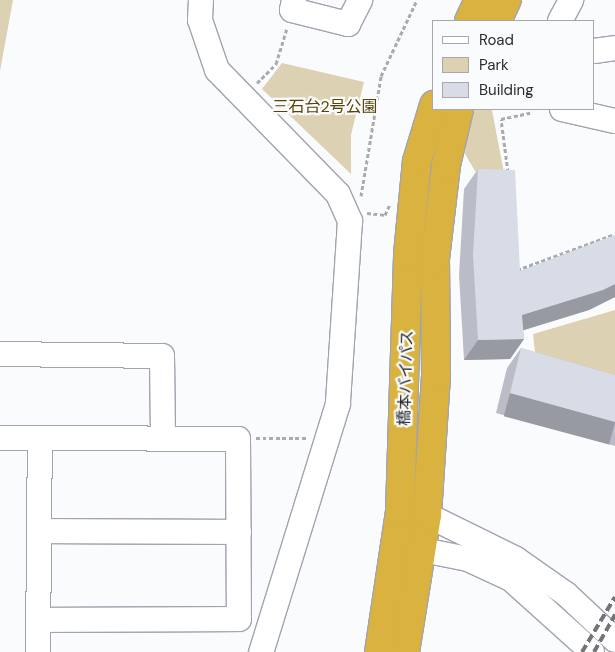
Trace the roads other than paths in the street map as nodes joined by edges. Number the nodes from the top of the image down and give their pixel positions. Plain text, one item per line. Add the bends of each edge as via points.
1 (201, 0) edge
2 (360, 0) edge
3 (479, 0) edge
4 (507, 0) edge
5 (571, 0) edge
6 (294, 5) edge
7 (469, 20) edge
8 (497, 20) edge
9 (561, 20) edge
10 (615, 48) edge
11 (595, 51) edge
12 (433, 110) edge
13 (459, 110) edge
14 (566, 110) edge
15 (615, 121) edge
16 (0, 354) edge
17 (0, 438) edge
18 (40, 438) junction
19 (162, 438) junction
20 (400, 511) junction
21 (427, 515) junction
22 (39, 531) junction
23 (239, 532) junction
24 (396, 545) junction
25 (423, 548) junction
26 (38, 620) junction
27 (615, 641) edge
28 (38, 652) edge
29 (261, 652) edge
30 (379, 652) edge
31 (405, 652) edge
32 (592, 652) edge
33 (609, 652) edge

1 - 29 street via 200,20 217,70 353,213 338,404
2 - 6 street via 348,24
3 - 7 highway
4 - 8 highway
5 - 9 street
10 - 11 street
12 - 20 highway, 橋本バイパス via 417,162 408,254
13 - 21 highway, 橋本バイパス via 446,165 436,259 436,374
14 - 15 street
16 - 19 street via 162,356
17 - 18 street
18 - 19 street
18 - 22 street
19 - 23 street via 238,438
20 - 21 street
20 - 24 highway, 橋本バイパス
21 - 25 highway, 橋本バイパス
21 - 27 street via 516,558 566,594
22 - 23 street
22 - 26 street
23 - 26 street via 240,619
24 - 25 street
24 - 30 highway, 橋本バイパス
25 - 31 highway, 橋本バイパス
25 - 32 street via 468,559 511,579
26 - 28 street
27 - 33 street

